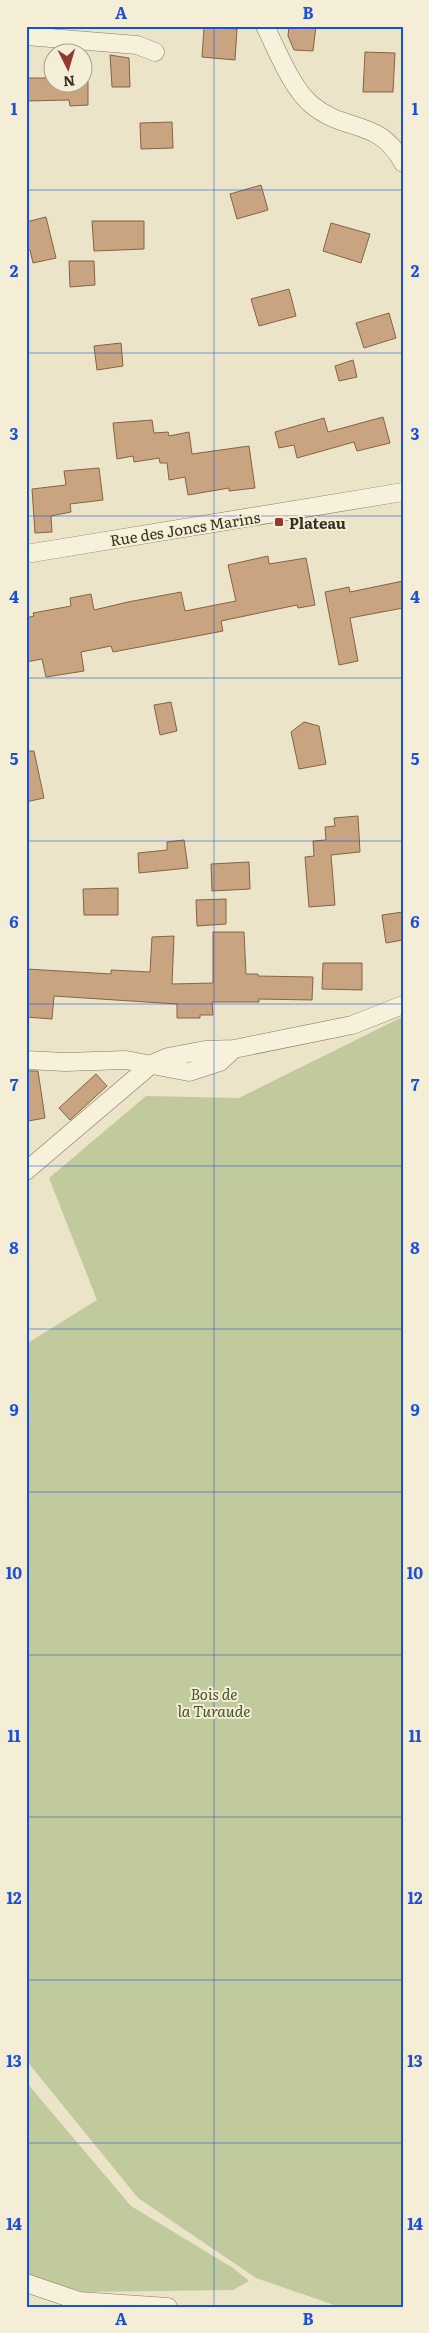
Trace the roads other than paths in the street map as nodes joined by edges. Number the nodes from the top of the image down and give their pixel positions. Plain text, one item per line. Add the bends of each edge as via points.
1 (265, 26) edge
2 (48, 31) edge
3 (26, 36) edge
4 (154, 52) dead end
5 (403, 163) edge
6 (403, 492) edge
7 (26, 554) edge
8 (403, 1005) edge
9 (26, 1060) edge
10 (152, 1064) junction
11 (26, 1171) edge
12 (26, 2282) edge
13 (73, 2304) edge
14 (168, 2307) edge

1 - 5 street via 296,85 310,104 326,116 376,132 390,144
2 - 3 street
2 - 4 street via 137,45
6 - 7 street, Rue des Joncs Marins
8 - 10 street via 352,1025 234,1049 168,1057
9 - 10 street via 126,1060
10 - 11 street
12 - 13 street
13 - 14 street

